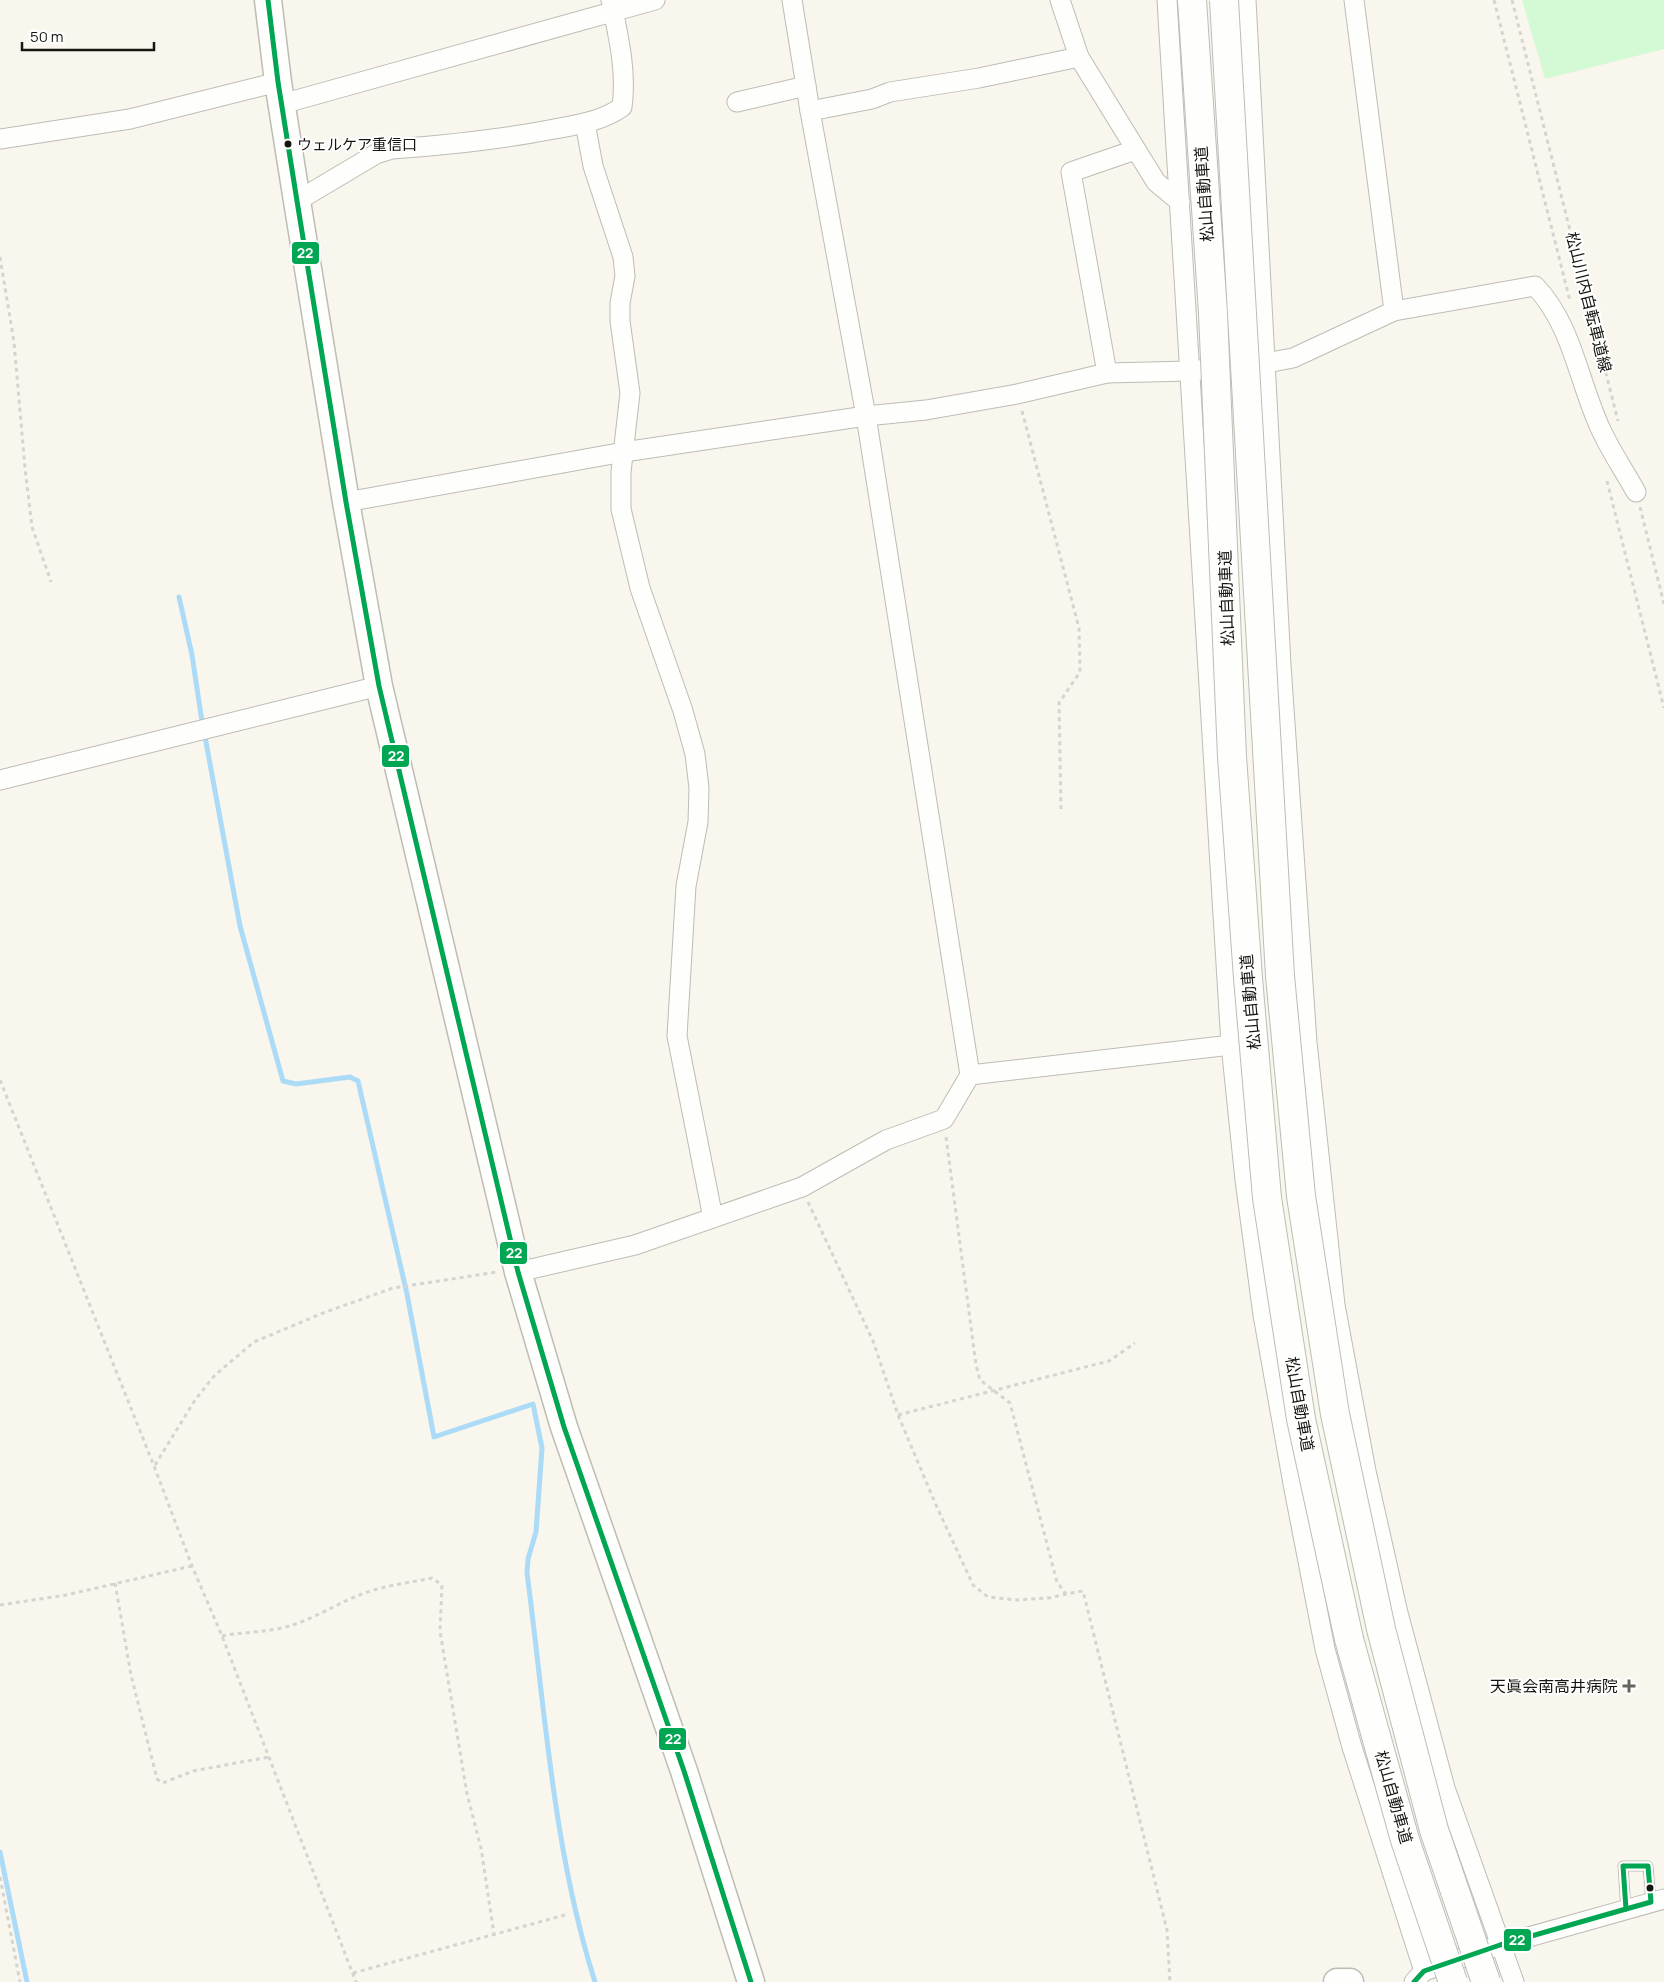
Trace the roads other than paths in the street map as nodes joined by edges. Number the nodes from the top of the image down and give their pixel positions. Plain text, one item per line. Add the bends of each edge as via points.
1 (268, 0) edge
2 (655, 0) edge
3 (792, 0) edge
4 (1060, 0) edge
5 (1167, 0) edge
6 (1192, 0) edge
7 (1224, 0) edge
8 (1246, 0) edge
9 (1354, 0) edge
10 (612, 6) edge
11 (1079, 56) junction
12 (806, 86) junction
13 (280, 93) junction
14 (738, 102) dead end
15 (810, 111) junction
16 (586, 123) junction
17 (0, 139) edge
18 (1135, 150) junction
19 (297, 201) junction
20 (1180, 202) junction
21 (1394, 311) junction
22 (1266, 363) junction
23 (1190, 371) junction
24 (1107, 372) junction
25 (866, 416) junction
26 (624, 452) junction
27 (1636, 492) road end
28 (346, 502) junction
29 (379, 686) junction
30 (0, 780) edge
31 (1231, 1045) junction
32 (970, 1075) junction
33 (714, 1218) junction
34 (518, 1272) junction
35 (1657, 1901) edge
36 (1626, 1910) junction
37 (1500, 1945) junction
38 (1419, 1976) edge
39 (751, 1982) edge
40 (1337, 1982) edge
41 (1350, 1982) edge
42 (1453, 1982) edge
43 (1486, 1982) edge
44 (1514, 1982) edge

1 - 13 main road
2 - 10 street
3 - 12 street
4 - 11 street
5 - 20 street
6 - 42 highway, 松山自動車道, bridge via 1212,313 1232,757 1267,1198 1301,1419 1349,1639 1405,1840
7 - 43 highway, 松山自動車道, bridge via 1280,966 1301,1196 1335,1414 1381,1629 1434,1830
8 - 22 street
9 - 21 street
10 - 13 street
10 - 16 street via 622,55 622,107
11 - 15 street via 979,78 890,92 872,99
11 - 18 street
12 - 14 street
12 - 15 street
13 - 17 street
13 - 19 main road
15 - 25 street
16 - 19 street via 502,139 392,149 376,154
16 - 26 street via 593,166 623,257 625,276 620,321 630,393
18 - 20 street via 1156,182
18 - 24 street via 1071,172
19 - 28 main road
20 - 23 street
21 - 22 street via 1293,358
21 - 27 street via 1535,286 1563,328 1602,432
22 - 23 street
22 - 37 street via 1281,664 1306,1032 1335,1305 1366,1471 1398,1613 1445,1788
23 - 24 street
23 - 31 street
24 - 25 street via 1017,394 926,410
25 - 26 street
25 - 32 street
26 - 28 street
26 - 33 street via 621,509 640,588 683,710 700,788 698,822 686,886 677,1036
28 - 29 main road
29 - 30 street
29 - 34 main road
31 - 32 street
31 - 38 street via 1244,1180 1263,1315 1325,1649
32 - 33 street via 944,1119 886,1140 802,1187
33 - 34 street via 635,1245
34 - 39 main road via 564,1427 684,1771
35 - 36 street
35 - 36 lane via 1648,1866 1623,1866
36 - 37 street
37 - 38 street
37 - 44 street
40 - 41 main road

